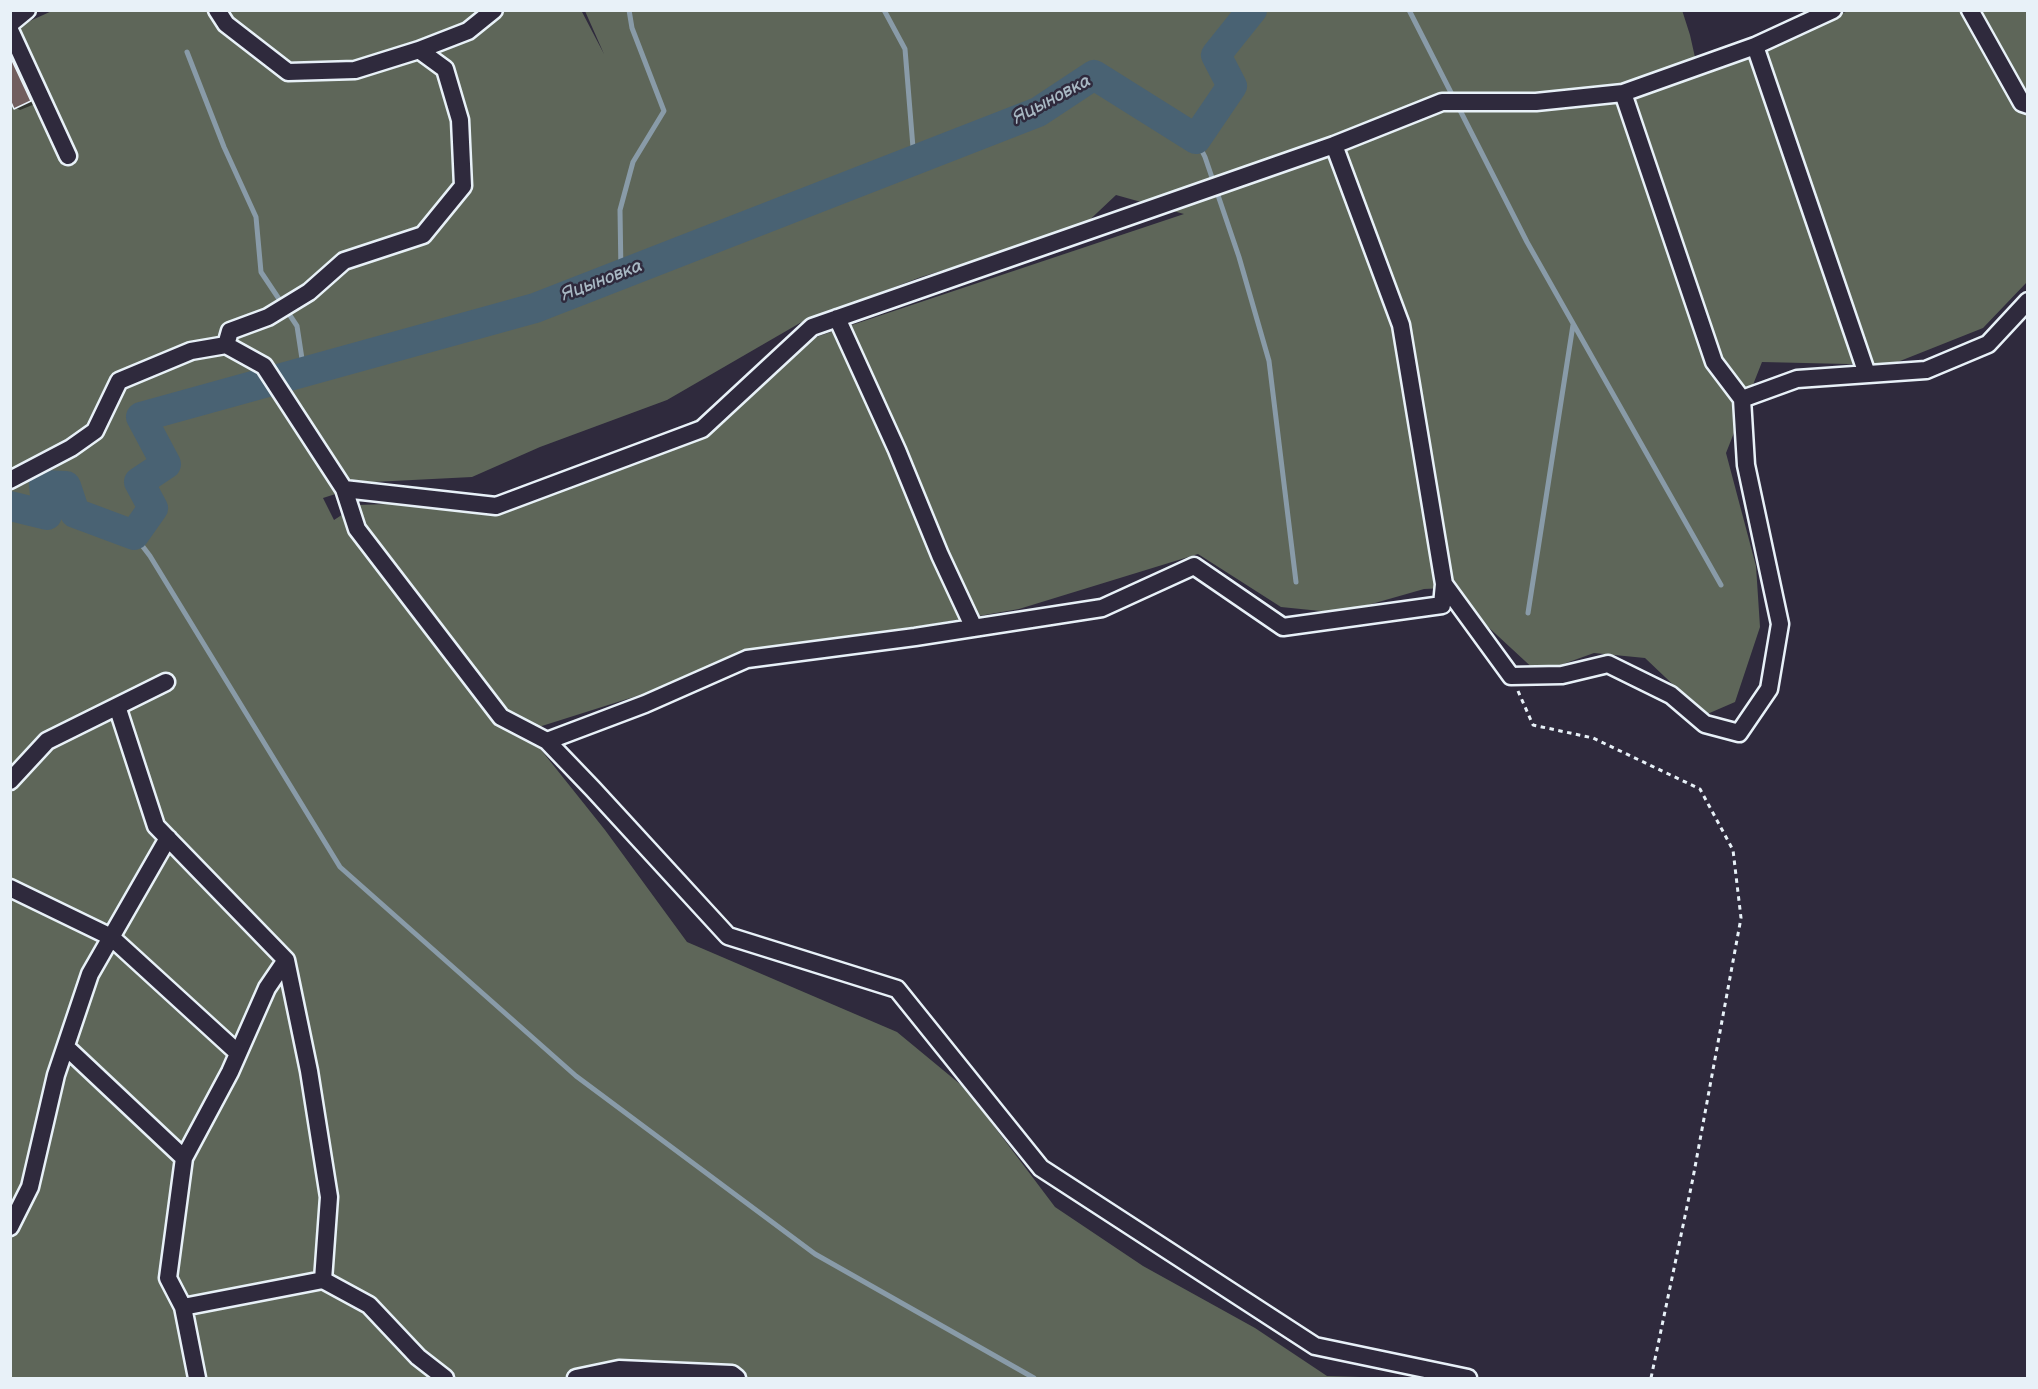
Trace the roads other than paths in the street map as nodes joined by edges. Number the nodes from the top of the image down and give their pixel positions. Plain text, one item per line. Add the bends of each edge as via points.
1 (27, 10) edge
2 (217, 10) edge
3 (494, 10) edge
4 (1833, 10) edge
5 (1970, 10) edge
6 (10, 24) edge
7 (10, 30) edge
8 (1755, 46) junction
9 (419, 50) junction
10 (1623, 93) junction
11 (2028, 105) edge
12 (1334, 146) junction
13 (68, 156) dead end
14 (2028, 301) edge
15 (837, 318) junction
16 (226, 345) junction
17 (1867, 374) junction
18 (1742, 399) junction
19 (10, 480) edge
20 (344, 489) junction
21 (1444, 584) junction
22 (974, 628) junction
23 (166, 682) dead end
24 (117, 706) junction
25 (547, 741) junction
26 (10, 781) edge
27 (168, 838) junction
28 (10, 888) edge
29 (111, 938) junction
30 (286, 960) junction
31 (66, 1047) junction
32 (238, 1053) junction
33 (184, 1158) junction
34 (10, 1227) edge
35 (323, 1280) junction
36 (183, 1307) junction
37 (197, 1378) edge
38 (445, 1378) edge
39 (576, 1378) edge
40 (737, 1378) edge
41 (1468, 1378) edge

1 - 6 lane
2 - 9 lane via 226,24 288,72 355,70
3 - 9 lane via 468,31
4 - 8 lane
5 - 11 lane via 2022,103
7 - 13 lane
8 - 10 lane
8 - 17 lane
9 - 16 lane via 445,69 460,120 463,186 423,235 344,261 294,302 230,331
10 - 12 lane via 1536,102 1444,102
10 - 18 lane via 1714,362
12 - 15 lane
12 - 21 lane via 1401,325
14 - 17 lane via 1988,344 1926,370
15 - 20 lane via 812,327 702,429 496,506
15 - 22 lane
16 - 19 lane via 191,351 119,381 95,432
16 - 20 lane via 264,366
17 - 18 lane via 1797,379
18 - 21 lane via 1746,465 1780,624 1769,689 1739,733 1706,723 1671,695 1608,664 1562,675 1511,676
20 - 25 lane via 357,529 501,717
21 - 22 lane via 1442,605 1283,627 1194,566 1102,609
22 - 25 lane via 747,659
23 - 24 lane
24 - 26 lane via 47,741
24 - 27 lane via 156,826
25 - 41 lane via 728,936 897,989 1041,1168 1315,1346
27 - 29 lane
27 - 30 lane
28 - 29 lane
29 - 31 lane via 90,974
29 - 32 lane
30 - 32 lane via 267,988
30 - 35 lane via 329,1197
31 - 33 lane
31 - 34 lane via 30,1186
32 - 33 lane
33 - 36 lane via 168,1278
35 - 36 lane
35 - 38 lane via 369,1305 418,1357
36 - 37 lane
39 - 40 lane via 619,1368 732,1374

